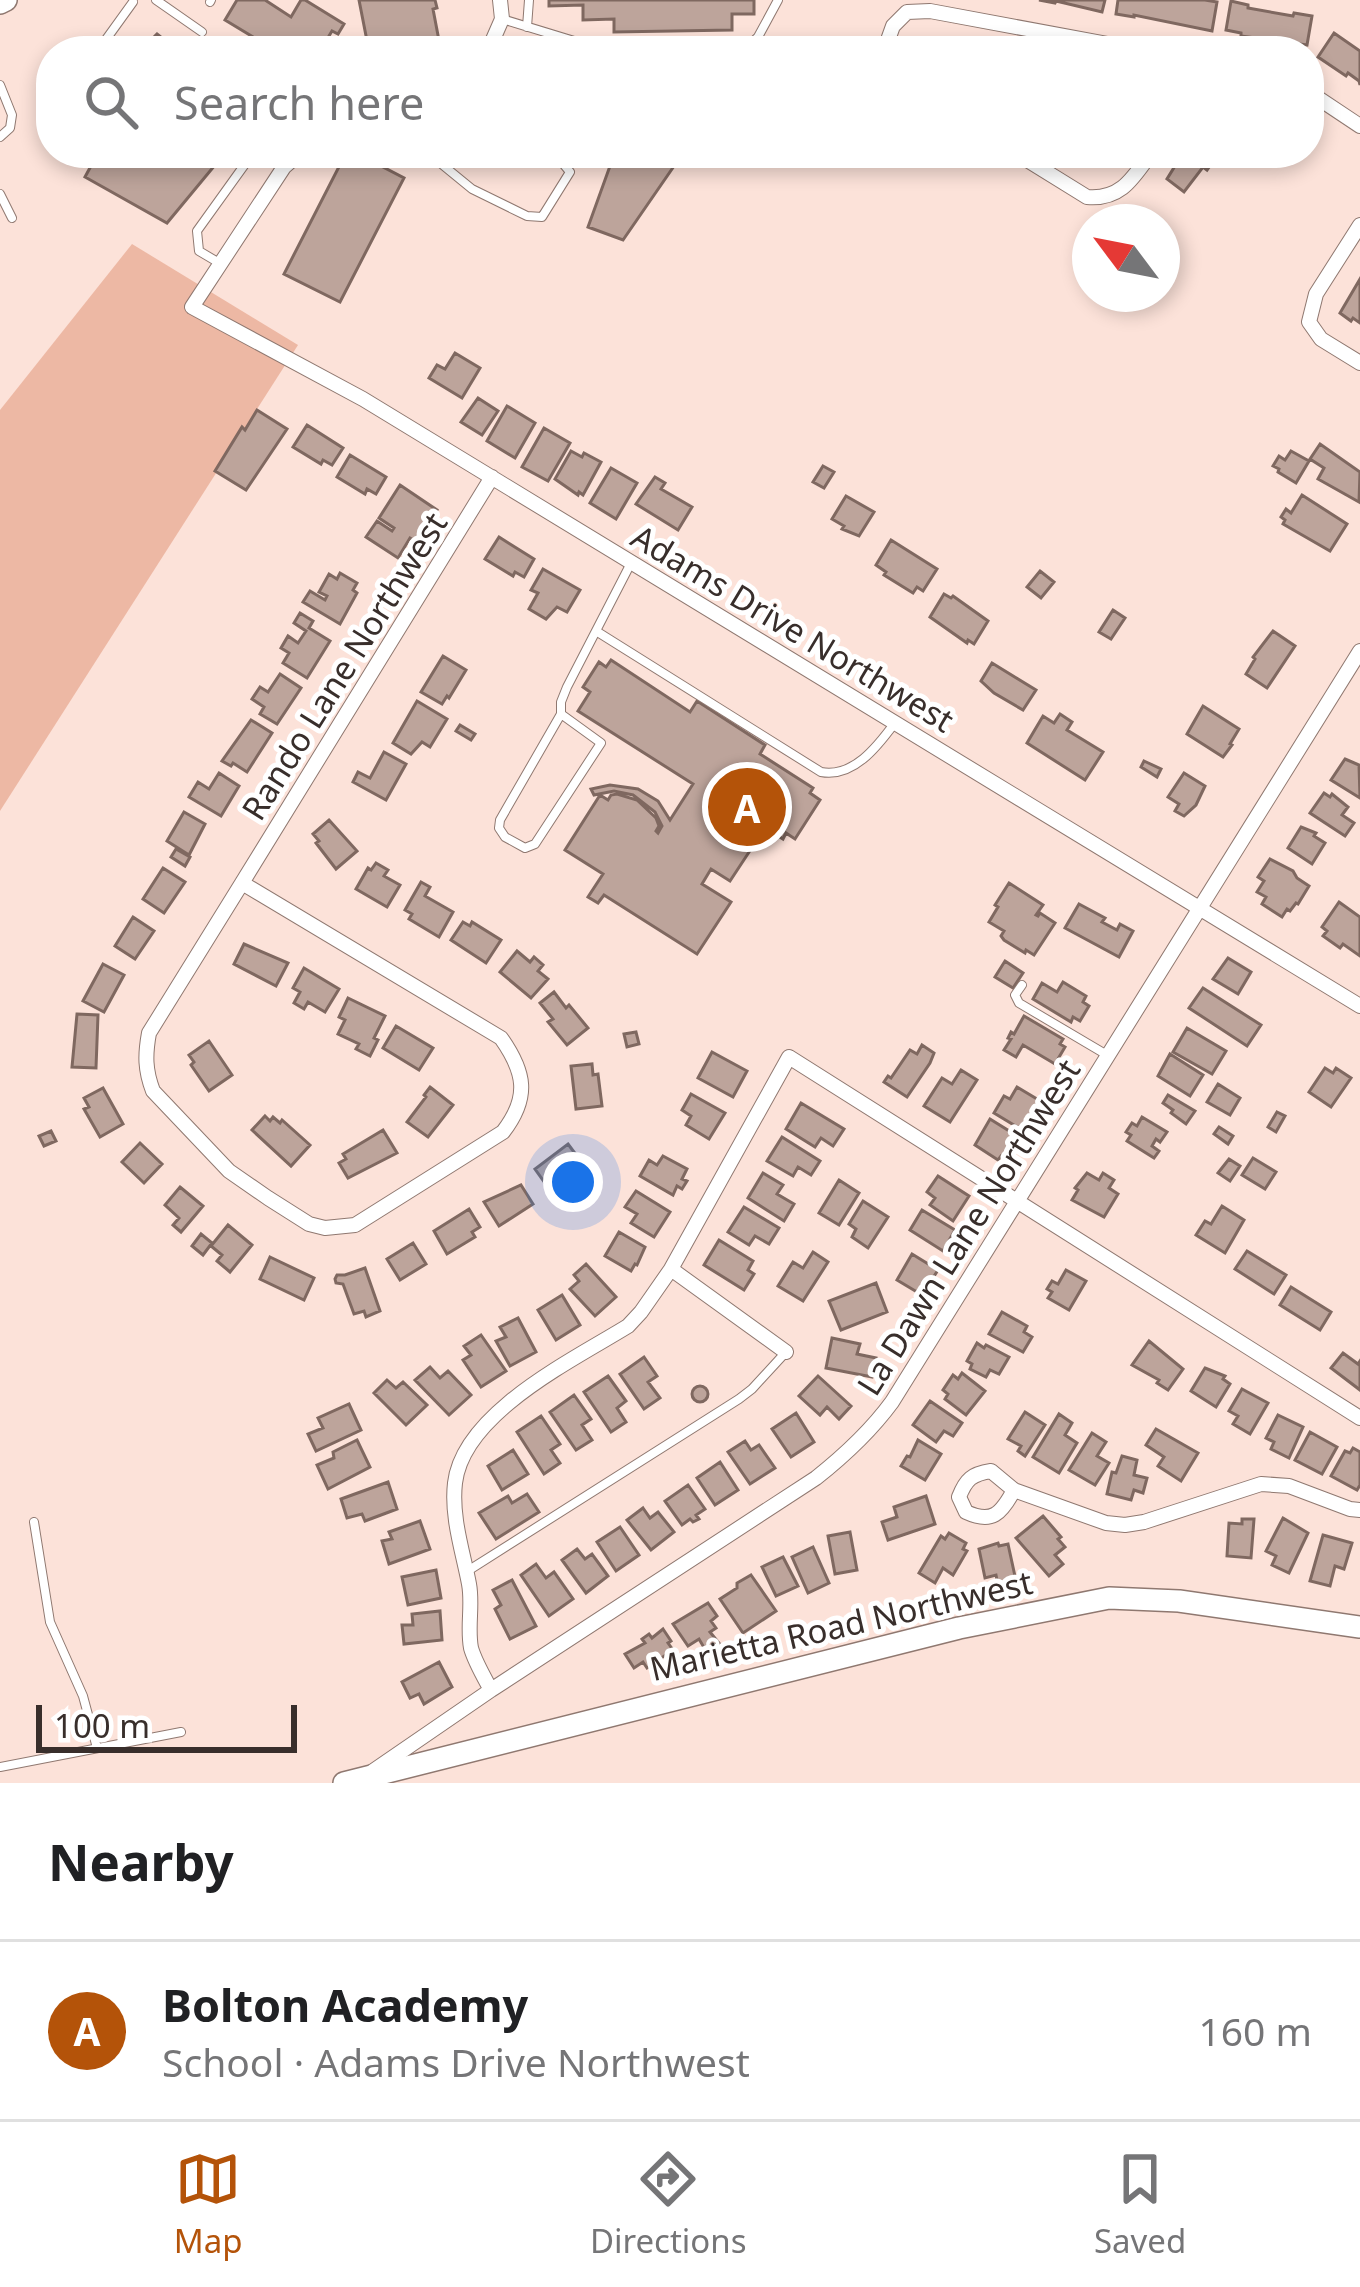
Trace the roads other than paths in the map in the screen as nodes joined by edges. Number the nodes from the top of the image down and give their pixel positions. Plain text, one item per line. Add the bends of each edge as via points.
1 (156, 0) edge
2 (500, 0) edge
3 (529, 0) edge
4 (778, 0) edge
5 (135, 1) edge
6 (502, 19) junction
7 (527, 26) junction
8 (202, 32) dead end
9 (109, 36) edge
10 (495, 36) edge
11 (559, 36) edge
12 (759, 36) edge
13 (889, 36) edge
14 (1064, 36) edge
15 (0, 85) edge
16 (1324, 102) edge
17 (1360, 126) edge
18 (0, 137) edge
19 (243, 168) edge
20 (283, 168) edge
21 (447, 168) edge
22 (567, 168) edge
23 (1040, 168) edge
24 (1139, 168) edge
25 (0, 194) edge
26 (11, 218) dead end
27 (1360, 226) edge
28 (222, 264) junction
29 (1360, 363) edge
30 (492, 477) junction
31 (631, 561) junction
32 (596, 631) junction
33 (1360, 651) edge
34 (561, 713) junction
35 (896, 722) junction
36 (242, 883) junction
37 (1200, 907) junction
38 (1022, 985) dead end
39 (1360, 1006) edge
40 (1107, 1055) junction
41 (1016, 1201) junction
42 (670, 1269) junction
43 (786, 1352) joint
44 (1360, 1418) edge
45 (1014, 1490) dead end
46 (1360, 1510) edge
47 (34, 1522) dead end
48 (464, 1573) junction
49 (1360, 1628) edge
50 (491, 1690) junction
51 (181, 1732) dead end
52 (97, 1748) junction
53 (0, 1767) edge
54 (353, 1780) edge
55 (3, 1783) edge

1 - 8 lane
2 - 6 street
3 - 7 lane
4 - 12 lane
5 - 9 lane
6 - 7 lane
6 - 10 street
7 - 11 lane
13 - 14 street via 907,12 930,11
15 - 18 lane via 12,115
16 - 17 street
19 - 28 lane via 197,231 199,251
20 - 28 street
21 - 22 lane via 526,216 542,217
23 - 24 street via 1100,198 1122,190
25 - 26 lane
27 - 29 street via 1316,294 1309,322
28 - 30 street, Adams Drive Northwest via 194,308
30 - 31 street, Adams Drive Northwest
30 - 36 street, Rando Lane Northwest
31 - 32 lane
31 - 35 street, Adams Drive Northwest
32 - 34 lane
32 - 35 lane via 821,772 844,772
33 - 37 street, La Dawn Lane Northwest
34 - 34 lane via 500,820 505,837 525,848 602,742
35 - 37 street, Adams Drive Northwest
36 - 36 street, Rando Lane Northwest via 149,1033 145,1057 153,1091 230,1171 309,1224 343,1228 503,1132 522,1084 501,1038
37 - 39 street, Adams Drive Northwest
37 - 40 street, La Dawn Lane Northwest
38 - 40 lane via 1019,1003
40 - 41 street, La Dawn Lane Northwest
41 - 42 street via 789,1058
41 - 44 street
41 - 50 street, La Dawn Lane Northwest via 892,1402 846,1455
42 - 43 street
42 - 48 street via 628,1326 484,1424 455,1483
43 - 48 lane via 740,1399
45 - 46 street via 1125,1525 1262,1484
47 - 52 lane via 50,1622
48 - 50 street via 472,1651
49 - 54 main road, Marietta Road Northwest via 1109,1598
50 - 54 street, La Dawn Lane Northwest
51 - 52 lane
52 - 53 lane
53 - 55 lane

